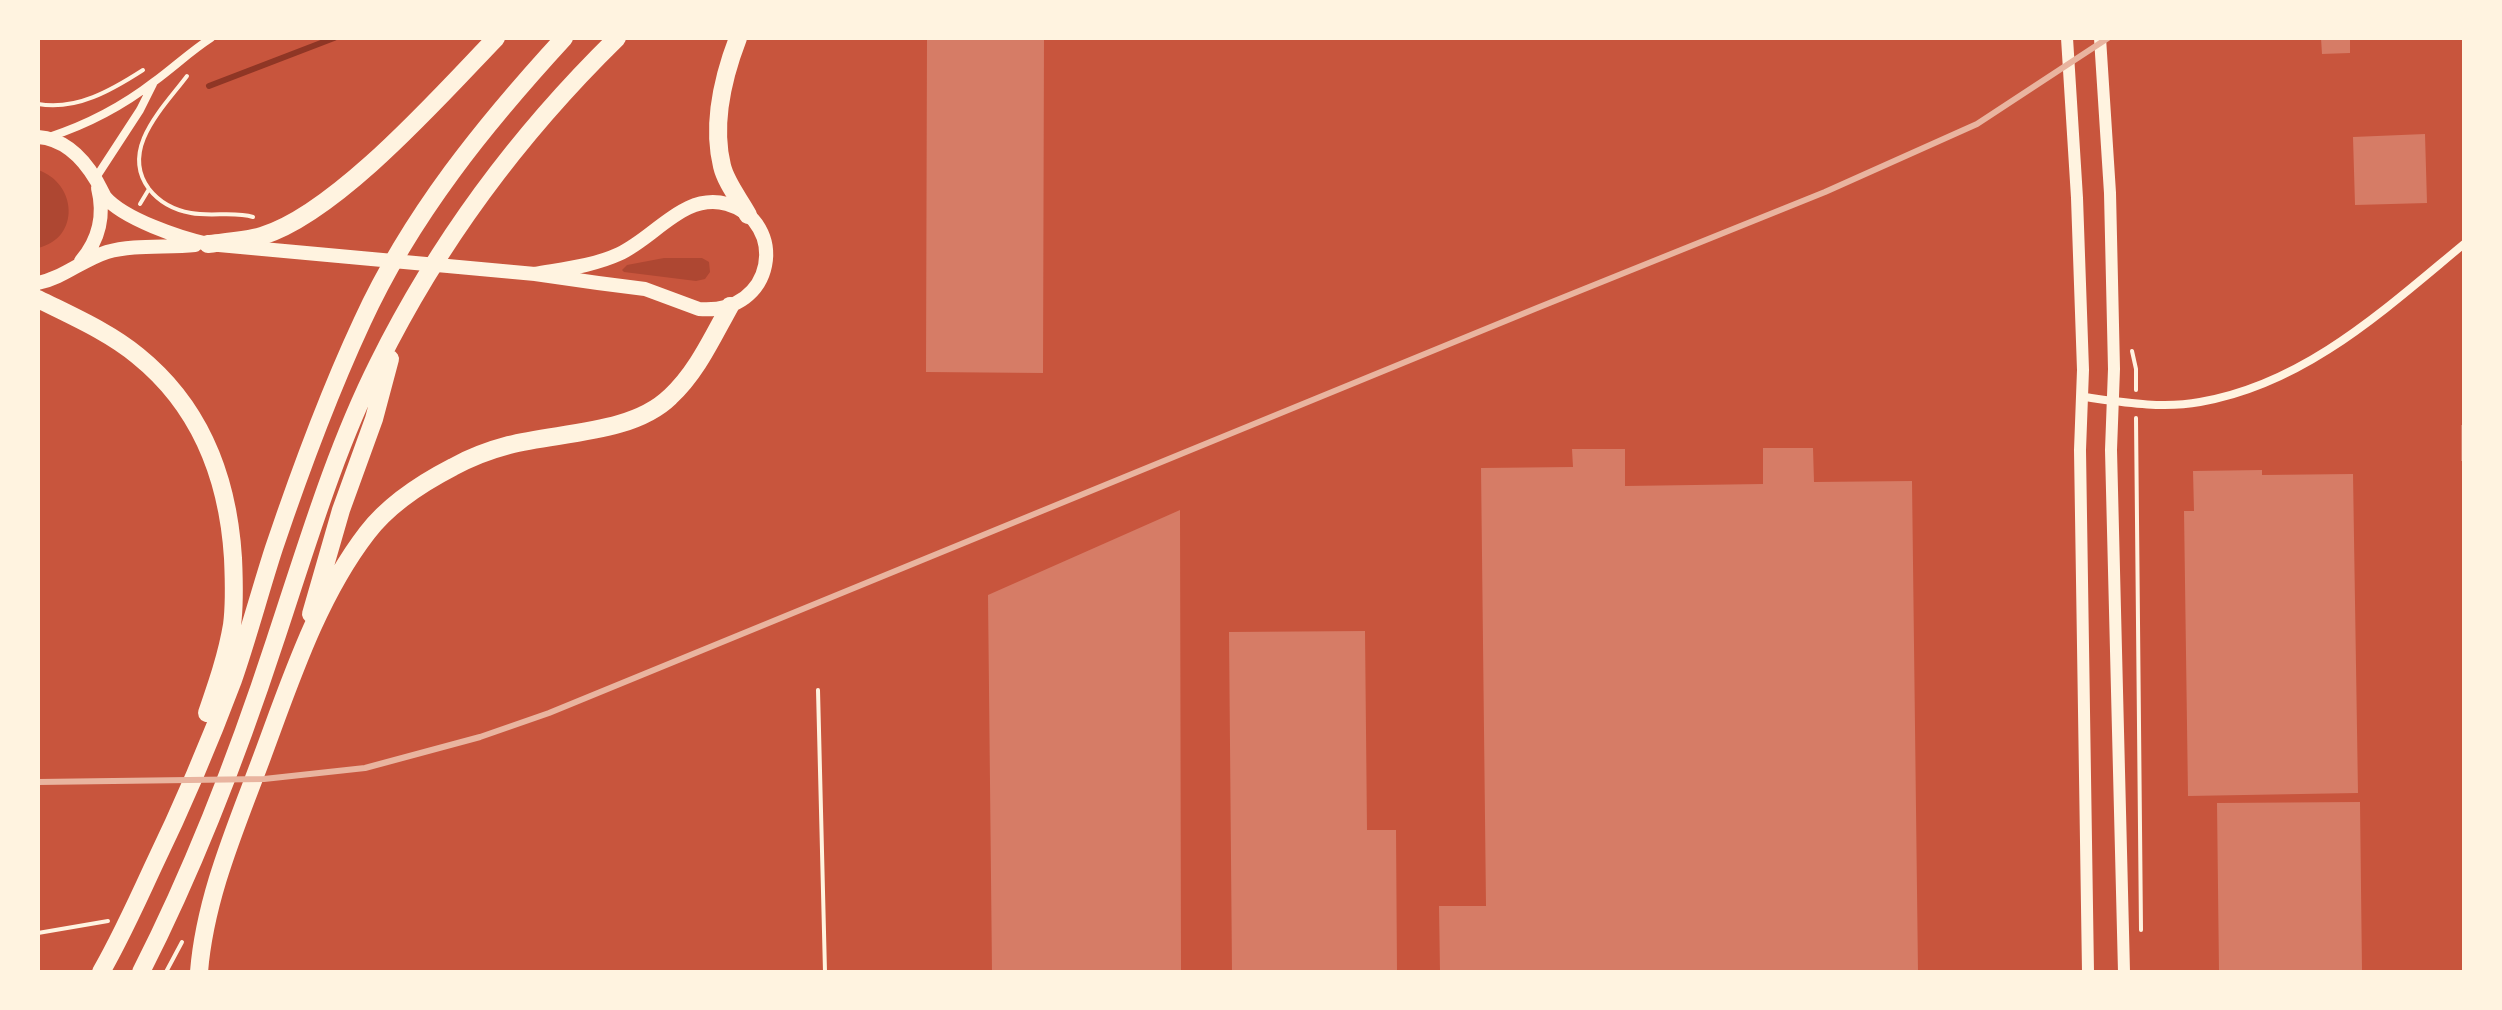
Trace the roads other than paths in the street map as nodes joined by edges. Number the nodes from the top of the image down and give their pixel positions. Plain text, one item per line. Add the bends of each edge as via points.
1 (211, 38) edge
2 (496, 38) edge
3 (564, 38) edge
4 (617, 38) edge
5 (738, 38) edge
6 (2067, 38) edge
7 (2100, 38) edge
8 (153, 83) junction
9 (41, 136) edge
10 (96, 180) junction
11 (748, 215) junction
12 (208, 244) junction
13 (2464, 244) edge
14 (76, 267) junction
15 (535, 274) junction
16 (38, 283) edge
17 (38, 299) edge
18 (730, 306) junction
19 (399, 325) junction
20 (2084, 397) junction
21 (2113, 401) junction
22 (292, 677) junction
23 (226, 678) junction
24 (101, 972) edge
25 (141, 972) edge
26 (199, 972) edge
27 (2088, 972) edge
28 (2124, 972) edge

1 - 8 street
2 - 12 highway via 385,150 328,198 264,235
3 - 23 highway via 474,141 411,231 363,320 316,430
4 - 19 highway via 508,159
5 - 11 highway via 720,109 718,141 722,168
6 - 20 street
7 - 21 street via 2110,193
8 - 9 street via 71,130
8 - 10 street
9 - 10 main road via 75,153
10 - 12 main road via 106,198 134,216 175,237
10 - 14 main road via 101,227 92,249
11 - 15 main road via 722,203 693,204 616,255
11 - 18 main road via 765,244 765,265 752,292
12 - 14 main road via 123,249
12 - 15 main road
13 - 21 street via 2365,326 2265,385 2198,402
14 - 16 main road
15 - 18 main road via 645,289 699,309
17 - 23 highway via 137,355 192,415 212,451 227,508 234,585
18 - 22 highway via 694,369 658,407 627,421 479,454 406,496 353,553
19 - 22 highway
19 - 25 highway via 339,455 195,858
20 - 21 street
20 - 27 street via 2080,450
21 - 28 street
22 - 26 highway via 224,857
23 - 24 highway via 200,764

